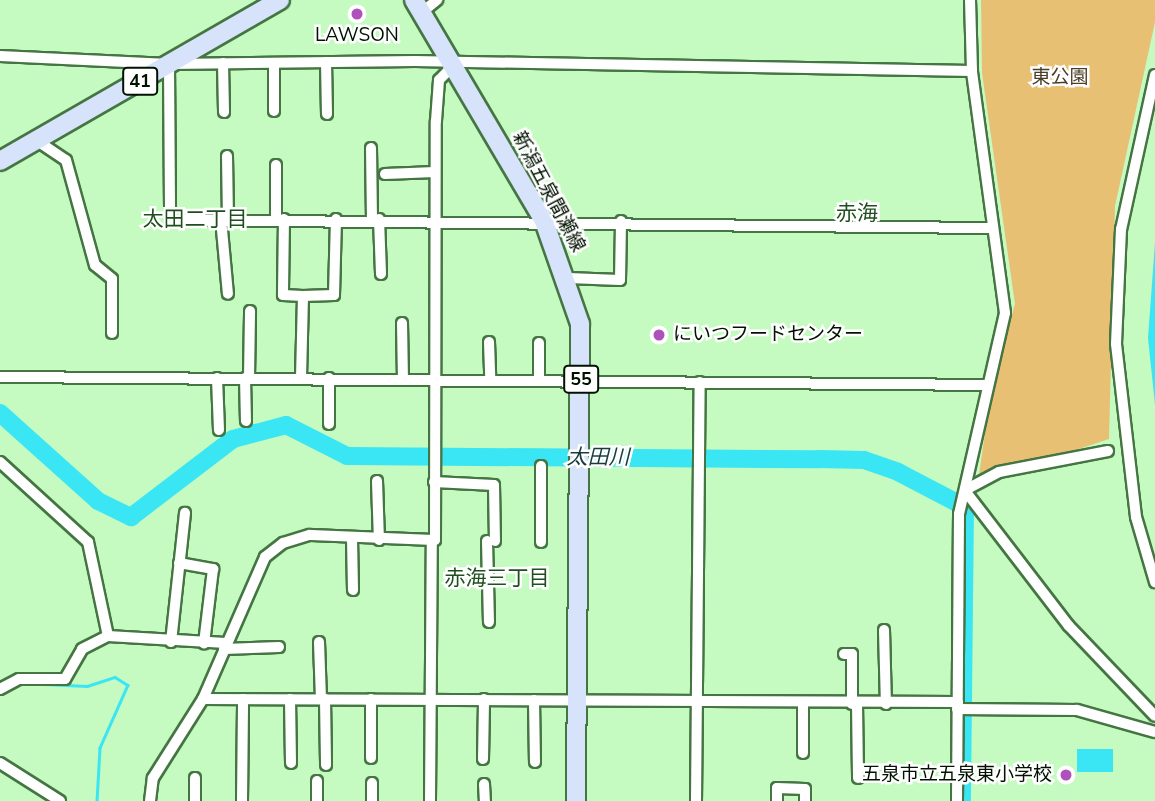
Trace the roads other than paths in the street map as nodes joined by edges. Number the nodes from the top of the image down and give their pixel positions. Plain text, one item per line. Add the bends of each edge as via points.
1 (280, 0) edge
2 (437, 0) edge
3 (970, 0) edge
4 (417, 7) edge
5 (0, 57) edge
6 (326, 62) junction
7 (223, 63) junction
8 (274, 63) junction
9 (169, 64) junction
10 (453, 66) junction
11 (972, 71) junction
12 (1155, 75) edge
13 (274, 111) dead end
14 (224, 112) dead end
15 (327, 114) dead end
16 (36, 140) junction
17 (370, 148) dead end
18 (227, 156) dead end
19 (0, 161) edge
20 (276, 165) dead end
21 (435, 172) junction
22 (385, 174) dead end
23 (280, 219) junction
24 (336, 219) junction
25 (376, 219) junction
26 (225, 220) junction
27 (435, 220) junction
28 (544, 221) junction
29 (621, 221) junction
30 (993, 228) junction
31 (381, 274) dead end
32 (568, 278) junction
33 (228, 293) dead end
34 (303, 296) junction
35 (250, 311) dead end
36 (402, 323) dead end
37 (112, 333) dead end
38 (489, 342) dead end
39 (539, 343) dead end
40 (0, 377) edge
41 (217, 378) junction
42 (247, 378) junction
43 (301, 378) junction
44 (329, 378) junction
45 (403, 379) junction
46 (434, 380) junction
47 (489, 380) junction
48 (539, 381) junction
49 (581, 381) junction
50 (700, 382) junction
51 (988, 385) junction
52 (246, 421) dead end
53 (329, 424) dead end
54 (219, 430) dead end
55 (1108, 451) dead end
56 (0, 462) edge
57 (541, 466) dead end
58 (377, 481) dead end
59 (434, 482) junction
60 (967, 490) junction
61 (185, 513) dead end
62 (352, 538) junction
63 (379, 540) junction
64 (541, 542) dead end
65 (432, 543) junction
66 (179, 563) junction
67 (1155, 582) edge
68 (352, 590) dead end
69 (489, 622) dead end
70 (884, 630) dead end
71 (108, 636) junction
72 (171, 642) junction
73 (319, 642) dead end
74 (204, 643) junction
75 (225, 646) junction
76 (279, 647) dead end
77 (844, 654) dead end
78 (1, 687) edge
79 (203, 699) junction
80 (243, 699) junction
81 (290, 699) junction
82 (323, 699) junction
83 (371, 699) junction
84 (432, 699) junction
85 (484, 699) junction
86 (534, 699) junction
87 (578, 700) junction
88 (698, 702) junction
89 (803, 704) junction
90 (855, 704) junction
91 (886, 704) junction
92 (961, 707) junction
93 (1155, 716) edge
94 (1155, 732) edge
95 (803, 753) dead end
96 (372, 758) dead end
97 (483, 759) dead end
98 (536, 762) dead end
99 (0, 763) edge
100 (291, 763) dead end
101 (326, 765) dead end
102 (195, 778) dead end
103 (858, 778) dead end
104 (317, 781) dead end
105 (372, 783) dead end
106 (484, 784) dead end
107 (60, 801) edge
108 (150, 801) edge
109 (195, 801) edge
110 (242, 801) edge
111 (317, 801) edge
112 (372, 801) edge
113 (430, 801) edge
114 (485, 801) edge
115 (576, 801) edge
116 (696, 801) edge
117 (777, 801) edge
118 (805, 801) edge
119 (957, 801) edge

1 - 9 main road, 41
2 - 4 street
3 - 11 street
4 - 10 main road, 新潟五泉間瀬線 / 55
5 - 9 street
6 - 8 street
6 - 10 street
6 - 15 street
7 - 8 street
7 - 9 street
7 - 14 street
8 - 13 street
9 - 16 main road, 41
9 - 26 street via 170,220
10 - 11 street
10 - 21 street via 439,80
10 - 28 main road, 新潟五泉間瀬線 / 55
11 - 30 street
12 - 67 street via 1121,229 1115,344 1136,517
16 - 19 main road, 41
16 - 37 street via 66,160 95,265 112,279
17 - 25 street
18 - 26 street
20 - 23 street
21 - 22 street
21 - 27 street
23 - 24 street
23 - 26 street
23 - 34 street via 283,295
24 - 25 street
24 - 34 street via 334,295
25 - 27 street
25 - 31 street
26 - 33 street
27 - 28 street
27 - 46 street
28 - 29 street
28 - 32 main road, 新潟五泉間瀬線 / 55
29 - 30 street
29 - 32 street via 620,279
30 - 51 street via 1005,313
32 - 49 main road, 新潟五泉間瀬線 / 55 via 580,324
34 - 43 street
35 - 42 street
36 - 45 street
38 - 47 street
39 - 48 street
40 - 41 street
41 - 42 street
41 - 54 street
42 - 43 street
42 - 52 street
43 - 44 street
44 - 45 street
44 - 53 street
45 - 46 street
46 - 47 street
46 - 59 street
47 - 48 street
48 - 49 street
49 - 50 street
49 - 87 main road, 新潟五泉間瀬線 / 55
50 - 51 street
50 - 88 street
51 - 60 street
55 - 60 street via 999,472
56 - 71 street via 88,542
57 - 64 street
58 - 63 street
59 - 65 street
59 - 69 street via 494,485
60 - 92 street via 958,536
60 - 93 street via 1069,626
61 - 66 street
62 - 63 street
62 - 68 street
62 - 75 street via 310,536 283,543 265,557
63 - 65 street
65 - 84 street
66 - 72 street
66 - 74 street via 213,569
70 - 91 street
71 - 72 street
71 - 78 street via 82,649 65,679
72 - 74 street
73 - 82 street
74 - 75 street
75 - 76 street
75 - 79 street
77 - 90 street via 852,654
79 - 80 street
79 - 108 street via 153,778
80 - 81 street
80 - 110 street
81 - 82 street
81 - 100 street
82 - 83 street
82 - 101 street
83 - 84 street
83 - 96 street
84 - 85 street
84 - 113 street
85 - 86 street
85 - 97 street
86 - 87 street
86 - 98 street
87 - 88 street
87 - 115 main road, 新潟五泉間瀬線 / 55
88 - 89 street
88 - 116 street
89 - 90 street
89 - 95 street
90 - 91 street
90 - 103 street
91 - 92 street
92 - 94 street via 1077,710
92 - 119 street
99 - 107 street
102 - 109 street
104 - 111 street
105 - 112 street
106 - 114 street
117 - 118 street via 777,788 805,789

